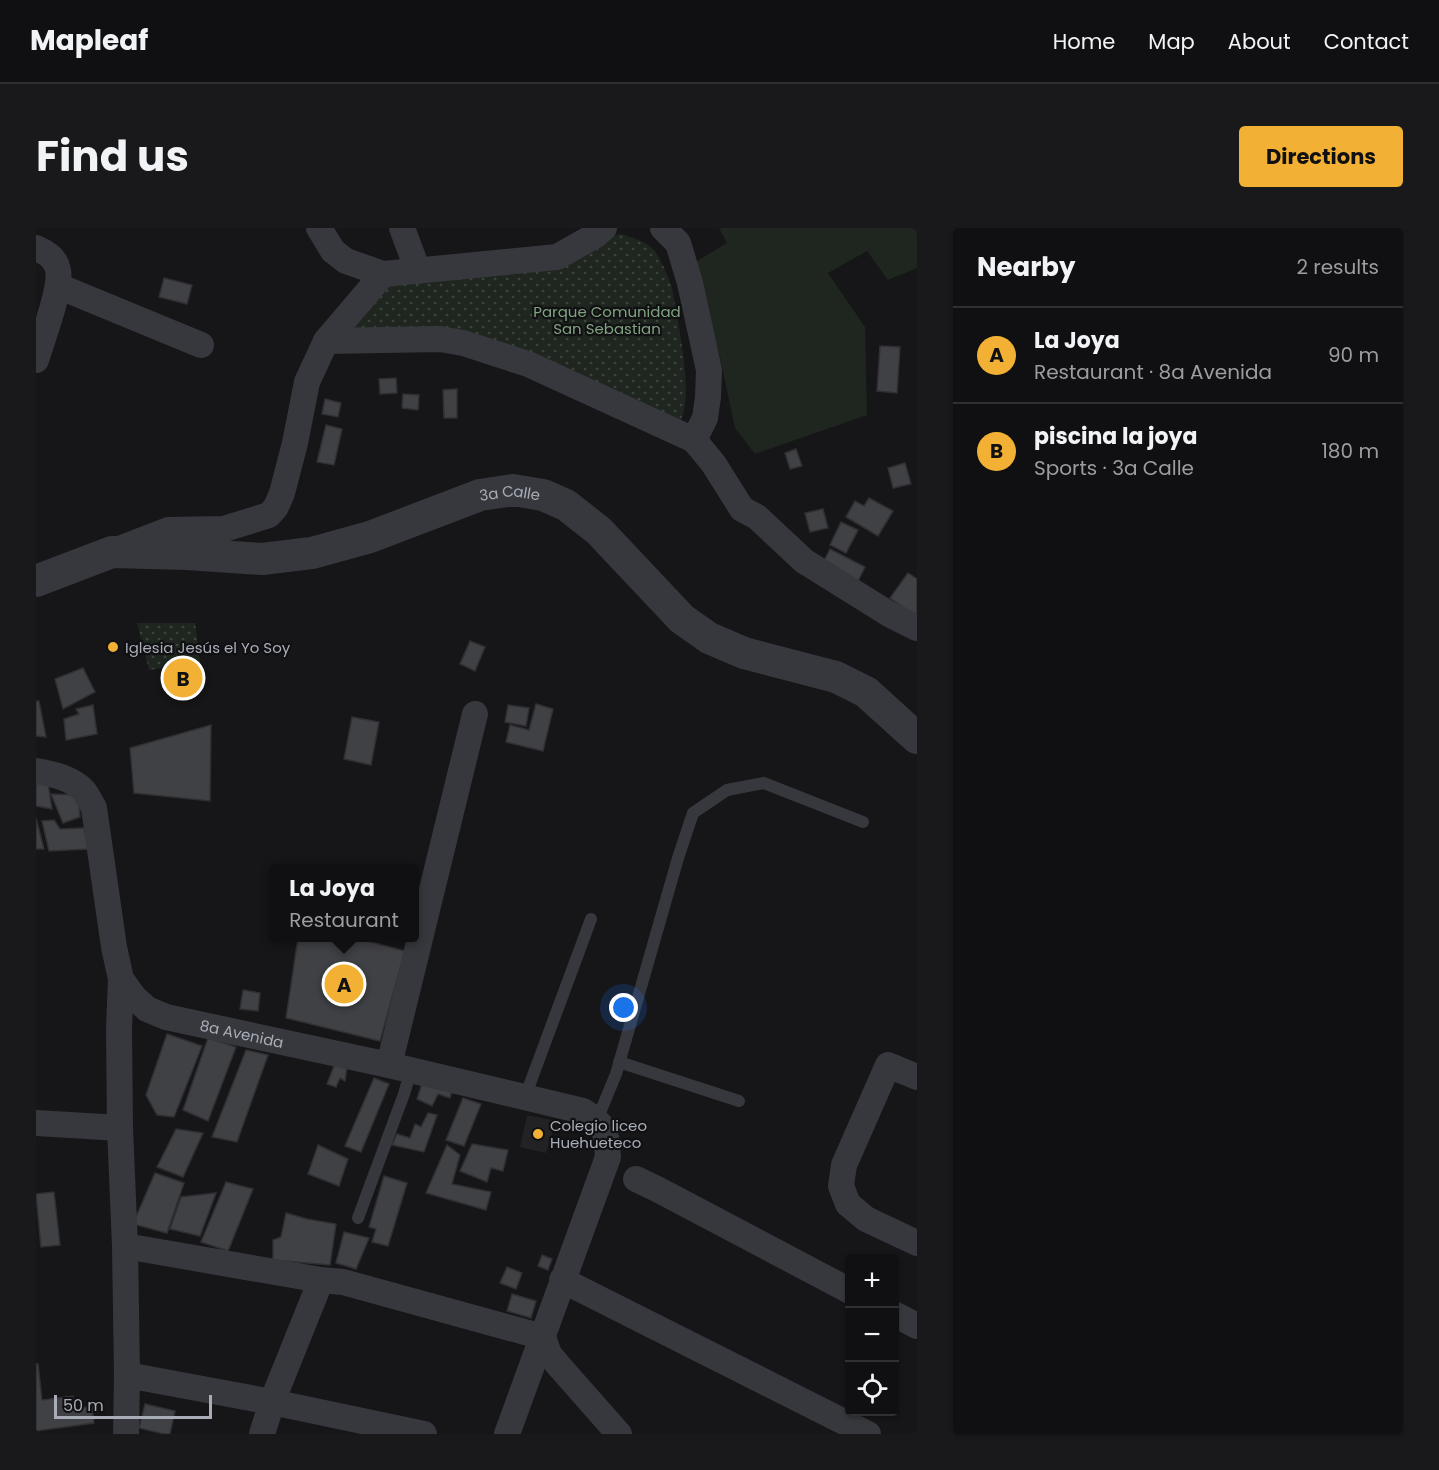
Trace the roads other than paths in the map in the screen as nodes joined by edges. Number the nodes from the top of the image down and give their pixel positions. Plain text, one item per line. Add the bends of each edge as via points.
1 (319, 228) edge
2 (402, 228) edge
3 (604, 228) edge
4 (663, 228) edge
5 (36, 248) edge
6 (417, 272) junction
7 (383, 274) junction
8 (58, 286) junction
9 (326, 340) junction
10 (201, 345) dead end
11 (36, 360) edge
12 (694, 440) junction
13 (112, 552) junction
14 (36, 581) edge
15 (917, 628) edge
16 (475, 714) dead end
17 (917, 738) edge
18 (36, 771) edge
19 (863, 822) dead end
20 (591, 919) dead end
21 (121, 979) junction
22 (619, 1062) junction
23 (400, 1068) junction
24 (917, 1077) edge
25 (525, 1097) junction
26 (739, 1101) dead end
27 (36, 1123) edge
28 (602, 1127) junction
29 (120, 1128) junction
30 (636, 1179) dead end
31 (358, 1218) dead end
32 (917, 1243) edge
33 (125, 1246) junction
34 (321, 1280) junction
35 (562, 1280) junction
36 (845, 1289) edge
37 (899, 1317) edge
38 (917, 1326) edge
39 (543, 1337) junction
40 (127, 1375) junction
41 (272, 1402) junction
42 (126, 1434) edge
43 (262, 1434) edge
44 (424, 1434) edge
45 (507, 1434) edge
46 (619, 1434) edge
47 (868, 1434) edge

1 - 7 street via 333,251 345,261
2 - 6 street
3 - 6 street via 557,257
4 - 12 street via 678,243 709,370 705,418
5 - 8 street via 54,259 59,270
6 - 7 street
7 - 9 street
8 - 10 street
8 - 11 street
9 - 12 street via 440,339 463,344 528,364
9 - 13 street via 307,382 282,493 269,515 224,529 168,530
12 - 15 street via 742,509 757,517 804,561
13 - 14 street, 3a Calle
13 - 17 street, 3a Calle via 262,559 312,553 370,537 480,495 513,490 543,495 566,505 599,531 682,619 710,638 744,653 836,677 866,692
16 - 23 street
18 - 21 street, 8a Avenida via 73,782 85,792 94,808
19 - 22 lane via 764,783 727,790 693,813
20 - 25 lane
21 - 23 street, 8a Avenida via 147,1008 166,1017
21 - 29 street
22 - 26 lane
22 - 28 lane
23 - 25 street, 8a Avenida
23 - 31 lane via 404,1094
24 - 32 street via 888,1065 844,1166 841,1186 848,1204 866,1219
25 - 28 street, 8a Avenida via 583,1111
27 - 29 street
28 - 35 street via 608,1157
29 - 33 street
30 - 36 street
33 - 34 street
33 - 40 street
34 - 39 street via 343,1282
34 - 41 street
35 - 39 street
35 - 47 street
37 - 38 street
39 - 45 street
39 - 46 street via 549,1354
40 - 41 street
40 - 42 street
41 - 43 street
41 - 44 street

